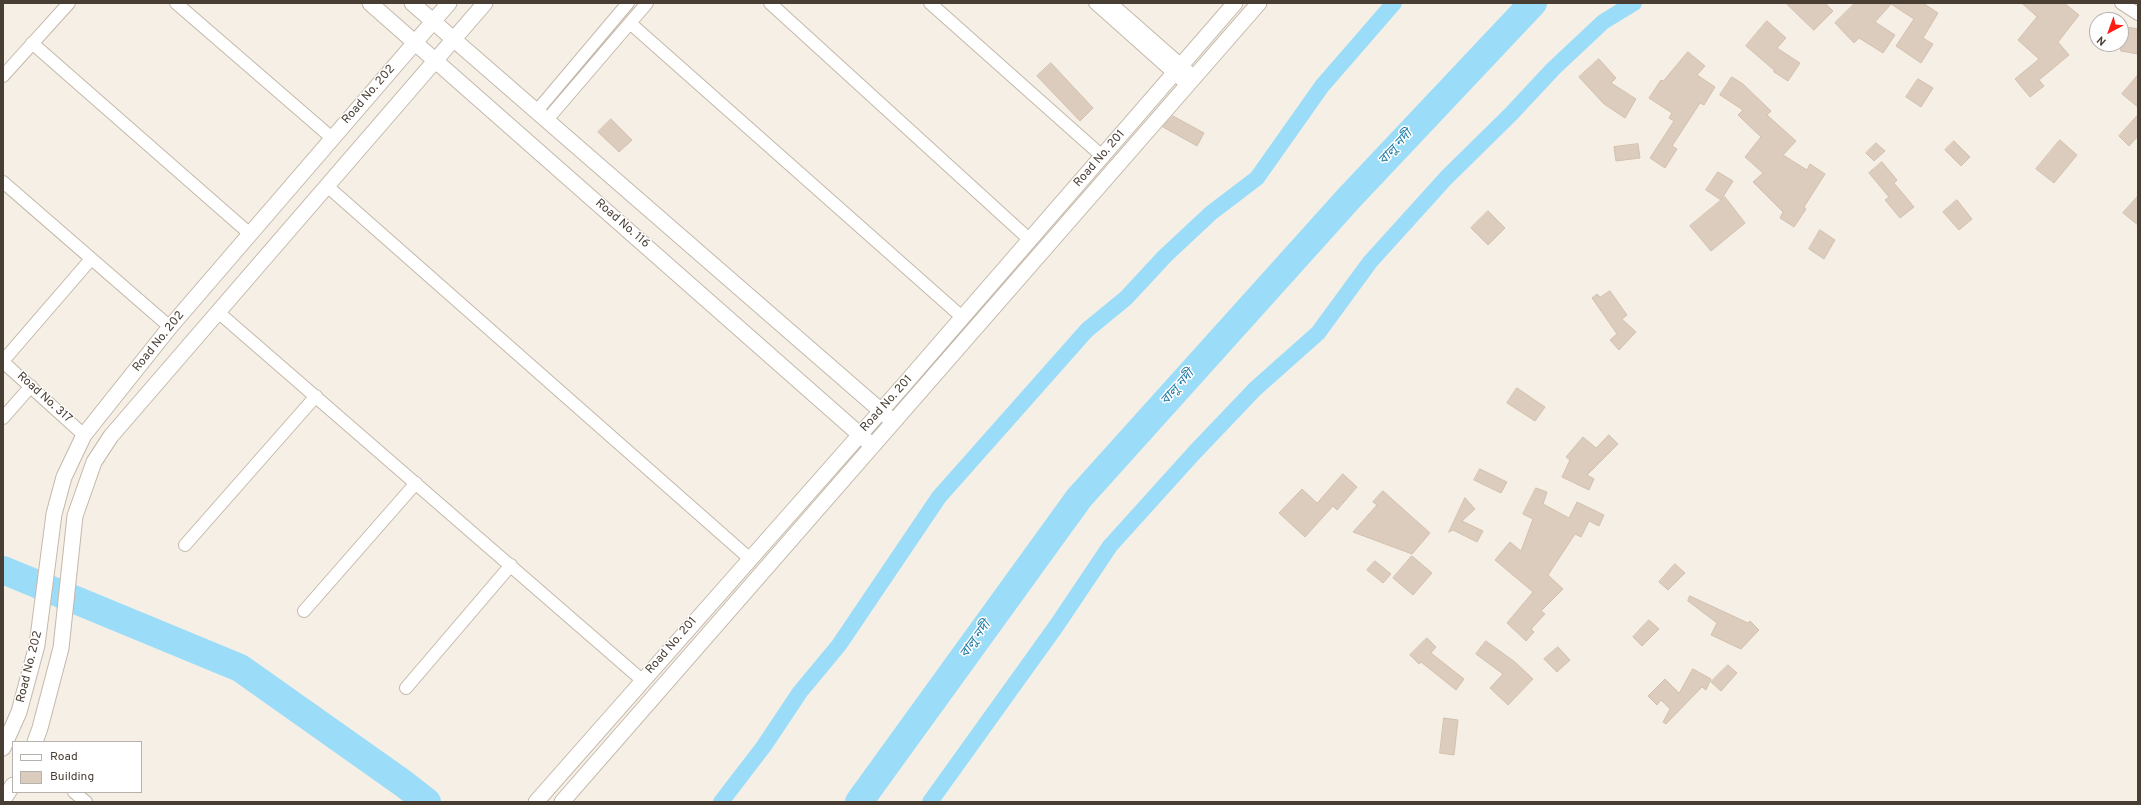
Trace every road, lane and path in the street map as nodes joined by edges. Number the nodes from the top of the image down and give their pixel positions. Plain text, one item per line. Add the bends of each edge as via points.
1 (69, 3) edge
2 (176, 3) edge
3 (370, 3) edge
4 (412, 3) edge
5 (449, 3) edge
6 (484, 3) edge
7 (628, 3) edge
8 (647, 3) edge
9 (770, 3) edge
10 (930, 3) edge
11 (1095, 3) edge
12 (1111, 3) edge
13 (1235, 3) edge
14 (1259, 3) edge
15 (2121, 3) edge
16 (2138, 14) edge
17 (432, 21) junction
18 (630, 23) junction
19 (453, 39) junction
20 (415, 41) junction
21 (32, 43) junction
22 (435, 60) junction
23 (1178, 69) junction
24 (3, 76) edge
25 (1191, 81) junction
26 (541, 116) junction
27 (332, 138) junction
28 (1102, 156) junction
29 (3, 182) edge
30 (326, 186) junction
31 (250, 234) junction
32 (1030, 240) junction
33 (91, 259) junction
34 (218, 312) junction
35 (962, 317) junction
36 (170, 327) junction
37 (3, 362) edge
38 (31, 386) junction
39 (316, 396) junction
40 (881, 410) junction
41 (3, 418) edge
42 (894, 421) junction
43 (860, 434) junction
44 (84, 435) junction
45 (873, 446) junction
46 (416, 483) junction
47 (185, 545) dead end
48 (750, 558) junction
49 (511, 565) junction
50 (304, 611) dead end
51 (642, 680) junction
52 (406, 688) dead end
53 (35, 741) edge
54 (3, 748) edge
55 (12, 786) edge
56 (75, 793) edge
57 (3, 800) edge
58 (86, 802) edge
59 (536, 802) edge
60 (562, 802) edge

1 - 21 street
2 - 27 street
3 - 20 street, Road No. 116
4 - 17 street
5 - 17 street, Road No. 202
6 - 19 street, Road No. 202
7 - 26 street
8 - 18 street
9 - 32 street
10 - 28 street
11 - 23 street
12 - 23 street
13 - 23 street, Road No. 201
14 - 25 street, Road No. 201
15 - 16 street
17 - 19 street
17 - 20 street, Road No. 202
18 - 26 street
18 - 35 street
19 - 22 street, Road No. 202
19 - 26 street
20 - 22 street, Road No. 116
20 - 27 street, Road No. 202
21 - 24 street
21 - 31 street
22 - 30 street, Road No. 202
22 - 43 street, Road No. 116
23 - 25 street
23 - 28 street, Road No. 201
25 - 42 street, Road No. 201
26 - 40 street
27 - 31 street, Road No. 202
28 - 32 street, Road No. 201
29 - 33 street
30 - 34 street, Road No. 202
30 - 48 street
31 - 36 street, Road No. 202
32 - 35 street, Road No. 201
33 - 36 street
33 - 37 street
34 - 39 street
34 - 53 street, Road No. 202 via 111,436 94,462 75,516 61,648
35 - 40 street, Road No. 201
36 - 44 street, Road No. 202
37 - 38 street, Road No. 317
38 - 41 street
38 - 44 street, Road No. 317
39 - 46 street
39 - 47 street
40 - 42 street
40 - 43 street, Road No. 201
42 - 45 street, Road No. 201
43 - 45 street, Road No. 116
43 - 48 street, Road No. 201
44 - 54 street, Road No. 202 via 64,477 54,514 38,645 19,712
45 - 60 street, Road No. 201
46 - 49 street
46 - 50 street
48 - 51 street, Road No. 201
49 - 51 street
49 - 52 street
51 - 59 street, Road No. 201
55 - 57 street
56 - 58 street

